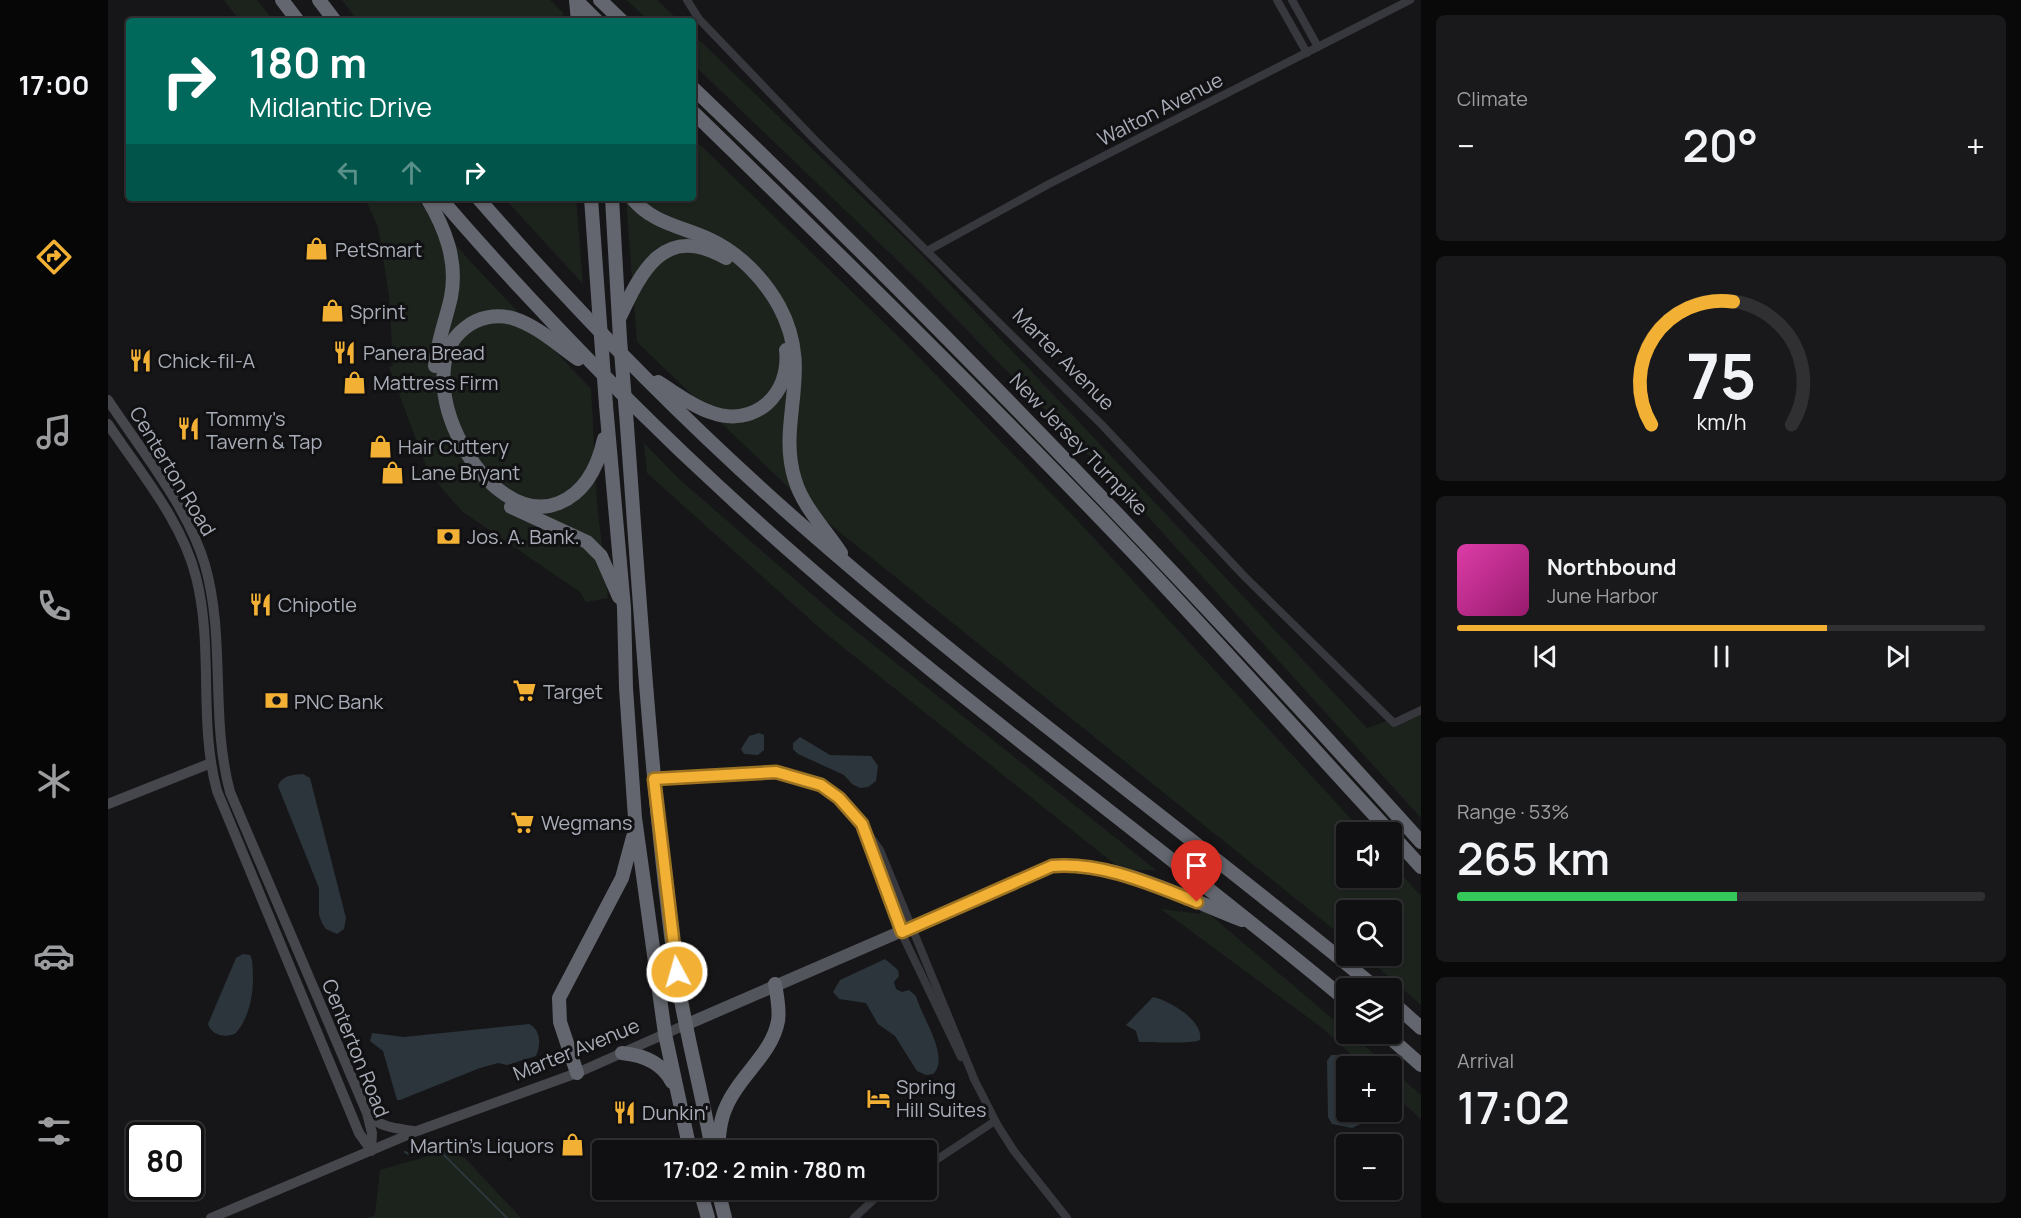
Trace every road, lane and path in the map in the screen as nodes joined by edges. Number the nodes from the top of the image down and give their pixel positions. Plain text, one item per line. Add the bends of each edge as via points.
1 (282, 0) edge
2 (319, 0) edge
3 (576, 0) edge
4 (600, 0) edge
5 (687, 0) edge
6 (1277, 0) edge
7 (1292, 0) edge
8 (1410, 0) edge
9 (296, 18) edge
10 (333, 18) edge
11 (578, 18) edge
12 (596, 18) edge
13 (599, 18) edge
14 (619, 18) edge
15 (1318, 47) junction
16 (1307, 53) junction
17 (696, 91) edge
18 (696, 115) edge
19 (429, 201) edge
20 (443, 201) edge
21 (481, 201) edge
22 (493, 201) edge
23 (591, 201) edge
24 (612, 201) edge
25 (635, 201) edge
26 (523, 248) junction
27 (927, 251) junction
28 (619, 319) junction
29 (637, 370) junction
30 (602, 375) junction
31 (108, 400) edge
32 (606, 411) junction
33 (108, 424) edge
34 (851, 567) junction
35 (624, 608) junction
36 (1421, 710) edge
37 (211, 763) junction
38 (654, 779) junction
39 (108, 804) edge
40 (635, 818) junction
41 (1380, 822) edge
42 (862, 824) junction
43 (1421, 842) edge
44 (1402, 846) edge
45 (1052, 866) joint
46 (1421, 867) edge
47 (1254, 925) junction
48 (907, 930) junction
49 (1364, 978) edge
50 (775, 984) junction
51 (1336, 992) edge
52 (1402, 1011) edge
53 (685, 1025) junction
54 (1421, 1028) edge
55 (665, 1034) junction
56 (1397, 1044) edge
57 (622, 1053) junction
58 (1421, 1065) edge
59 (577, 1073) junction
60 (975, 1081) junction
61 (675, 1089) junction
62 (367, 1113) junction
63 (995, 1121) junction
64 (417, 1131) junction
65 (688, 1140) edge
66 (710, 1140) edge
67 (719, 1140) edge
68 (371, 1151) junction
69 (937, 1159) edge
70 (703, 1200) edge
71 (721, 1200) edge
72 (873, 1200) edge
73 (211, 1218) edge
74 (708, 1218) edge
75 (725, 1218) edge
76 (854, 1218) edge
77 (1067, 1218) edge

1 - 9 highway
2 - 10 highway
3 - 11 highway, bridge
3 - 12 highway
4 - 13 highway
4 - 14 highway
5 - 27 street, Marter Avenue via 699,19
6 - 16 street
7 - 15 street
8 - 15 street, Walton Avenue
15 - 16 street, Walton Avenue
16 - 27 street, Walton Avenue
17 - 43 highway, New Jersey Turnpike via 886,274 1037,428
18 - 41 highway, New Jersey Turnpike via 1017,431 1127,545
19 - 35 highway via 444,230 452,262 451,296 435,374 439,402 453,439 476,476 497,498 579,536 594,548
20 - 30 highway
21 - 26 highway
22 - 26 highway
23 - 32 highway, bridge
24 - 28 highway
25 - 34 highway via 660,221 729,250 758,276 778,306 792,338 796,362 789,446 795,482 813,515
26 - 29 highway
27 - 36 street, Marter Avenue via 1103,426 1245,577 1394,723
28 - 29 highway via 635,284 651,262 674,248 701,247 728,260 752,282 772,312 786,345 786,375 781,388 762,408 737,417 709,412
28 - 38 highway, bridge
29 - 34 highway via 746,475
30 - 32 highway via 526,324 498,316 483,318 458,333 444,359 442,375 448,411 474,462 497,489 524,505 554,505 567,500 589,480 599,459
30 - 47 highway via 761,525 868,618
31 - 62 main road, Centerton Road via 181,511 200,551 212,596 220,743 230,792
32 - 35 highway
33 - 37 main road, Centerton Road via 173,522 192,564 202,609
34 - 49 highway
35 - 40 highway
37 - 39 main road
37 - 68 main road, Centerton Road via 222,803 359,1133
38 - 42 street via 776,772 796,776 821,785 839,798
38 - 53 highway
40 - 55 highway
40 - 59 highway via 632,851 622,878 559,998 560,1022
42 - 48 street
42 - 48 street via 880,850
44 - 46 highway, New Jersey Turnpike
45 - 47 highway via 1075,864 1111,872
45 - 48 main road, Marter Avenue
47 - 51 highway
48 - 50 main road, Marter Avenue
48 - 60 street
48 - 60 street via 951,1040
50 - 53 main road, Marter Avenue
50 - 67 highway via 779,1012 775,1031 727,1103
52 - 54 highway
53 - 55 main road, Marter Avenue
53 - 66 highway
55 - 57 main road, Marter Avenue
55 - 61 highway
56 - 58 highway
57 - 59 main road, Marter Avenue
57 - 61 highway via 642,1057 663,1068
59 - 64 main road, Marter Avenue
60 - 63 street
61 - 65 highway
62 - 64 main road via 376,1124
62 - 68 main road, Centerton Road
63 - 69 street
63 - 77 street via 1014,1152
64 - 68 main road, Marter Avenue
68 - 73 main road, Marter Avenue
70 - 74 highway
71 - 75 highway
72 - 76 street

